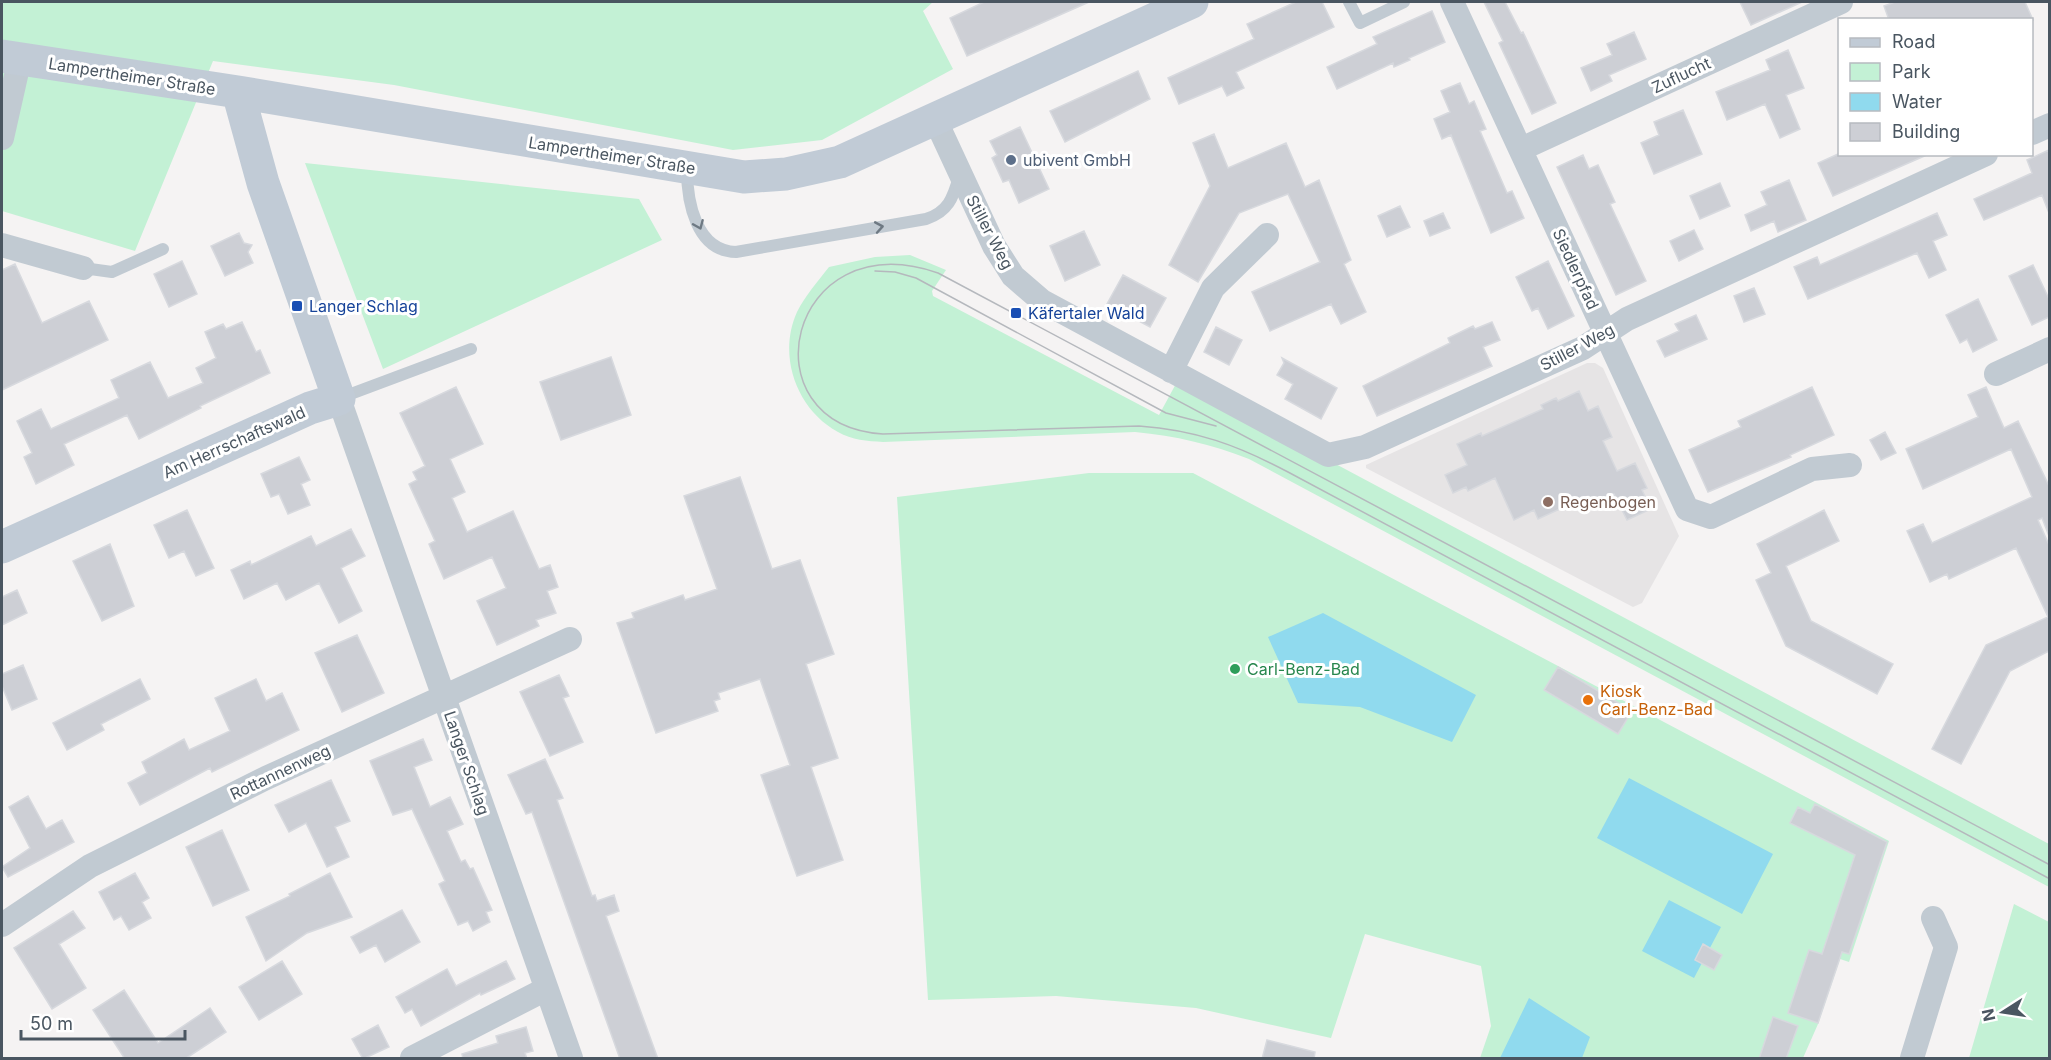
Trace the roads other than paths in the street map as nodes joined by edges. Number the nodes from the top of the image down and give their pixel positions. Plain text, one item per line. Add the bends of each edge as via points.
1 (1192, 2) edge
2 (1349, 2) edge
3 (1404, 2) edge
4 (1452, 2) edge
5 (1842, 2) edge
6 (11, 57) edge
7 (238, 92) junction
8 (935, 119) junction
9 (2049, 125) edge
10 (2033, 132) edge
11 (2, 138) edge
12 (1521, 149) junction
13 (1982, 156) edge
14 (687, 168) junction
15 (960, 176) junction
16 (1267, 235) dead end
17 (2, 245) edge
18 (163, 249) dead end
19 (83, 268) joint
20 (1605, 333) junction
21 (471, 349) dead end
22 (2049, 349) edge
23 (1171, 371) junction
24 (1996, 374) dead end
25 (339, 399) junction
26 (1850, 465) dead end
27 (2, 547) edge
28 (570, 639) dead end
29 (444, 697) junction
30 (1933, 918) dead end
31 (2, 925) edge
32 (546, 989) junction
33 (412, 1059) edge
34 (571, 1059) edge
35 (1912, 1059) edge

1 - 8 street, Lampertheimer Straße
2 - 3 lane via 1360,23
4 - 12 street, Siedlerpfad
5 - 12 street, Zuflucht
6 - 7 street, Lampertheimer Straße
6 - 11 street
7 - 14 street, Lampertheimer Straße
7 - 25 street, Langer Schlag via 263,183
8 - 14 street, Lampertheimer Straße via 840,162 786,174 744,177
8 - 15 street, Stiller Weg
9 - 10 street
12 - 20 street, Siedlerpfad
13 - 20 street, Stiller Weg
14 -> 15 lane via 691,204 704,237 716,248 736,252 933,217 948,206
15 - 23 street, Stiller Weg via 1013,276 1042,301
16 - 23 street via 1213,288
17 - 19 street
18 - 19 lane via 112,272
20 - 23 street, Stiller Weg via 1583,348 1365,447 1328,455
20 - 26 street, Siedlerpfad via 1688,509 1711,516 1812,470
21 - 25 lane, Am Herrschaftswald
22 - 24 street
25 - 27 street, Am Herrschaftswald via 310,408
25 - 29 street, Langer Schlag
28 - 29 street, Rottannenweg
29 - 31 street, Rottannenweg via 266,778 90,866
29 - 32 street, Langer Schlag
30 - 35 street via 1946,947
32 - 33 street
32 - 34 street, Langer Schlag

